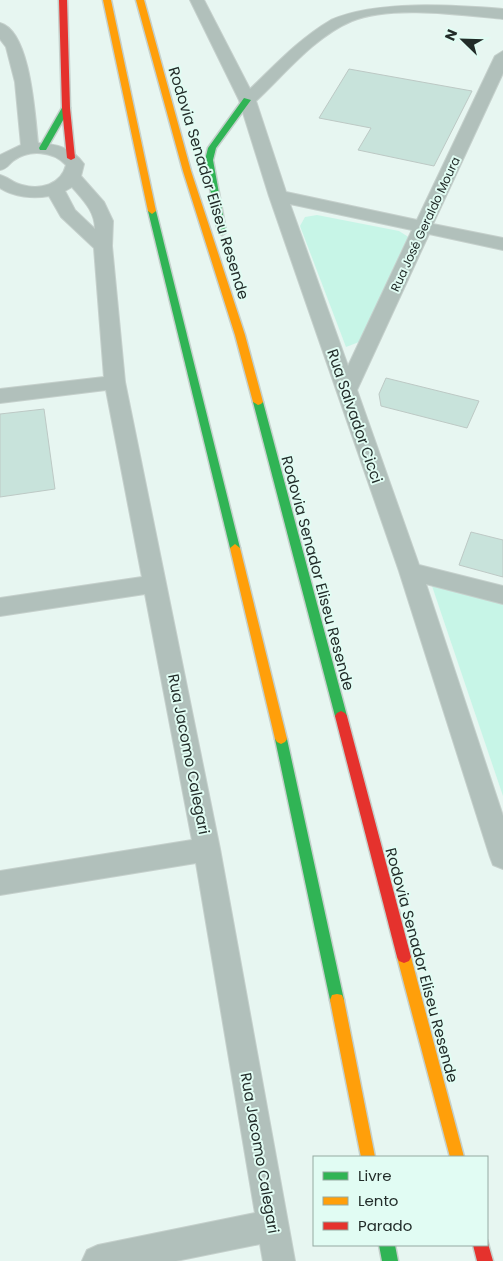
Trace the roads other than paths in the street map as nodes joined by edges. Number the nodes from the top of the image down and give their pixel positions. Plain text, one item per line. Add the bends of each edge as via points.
1 (107, 0) edge
2 (140, 0) edge
3 (197, 0) edge
4 (356, 0) edge
5 (66, 2) edge
6 (503, 14) edge
7 (347, 18) junction
8 (0, 28) edge
9 (503, 56) edge
10 (247, 100) junction
11 (66, 108) junction
12 (37, 149) junction
13 (71, 158) junction
14 (0, 165) edge
15 (72, 177) junction
16 (0, 180) edge
17 (55, 189) junction
18 (18, 191) junction
19 (278, 196) junction
20 (0, 197) edge
21 (424, 228) junction
22 (503, 244) edge
23 (102, 246) junction
24 (240, 335) junction
25 (115, 382) junction
26 (346, 391) junction
27 (0, 396) edge
28 (410, 571) junction
29 (156, 584) junction
30 (503, 596) edge
31 (0, 608) edge
32 (207, 849) junction
33 (503, 857) edge
34 (0, 883) edge
35 (368, 1156) edge
36 (458, 1156) edge
37 (272, 1226) junction
38 (387, 1246) edge
39 (481, 1246) edge
40 (98, 1261) edge
41 (279, 1261) edge
42 (390, 1261) edge
43 (485, 1261) edge

1 - 35 highway via 119,67 157,229 284,750
2 - 24 highway, Rodovia Senador Eliseu Resende via 187,171
3 - 10 street, Rua Salvador Cicci
4 - 7 street
5 - 11 highway
6 - 7 street via 409,9
7 - 10 street via 306,47
8 - 12 street via 14,47
9 - 21 street, Rua José Geraldo Moura
10 - 19 street, Rua Salvador Cicci
10 - 24 highway via 212,148 209,160
11 - 12 highway
11 - 13 highway
12 - 13 street via 55,150
12 - 14 street via 8,157
13 - 15 street via 75,164
15 - 17 street
15 - 23 street, Rua Jacomo Calegari via 98,206 104,221
16 - 18 street
17 - 18 street
17 - 23 street via 67,212
18 - 20 street
19 - 21 street
19 - 26 street, Rua Salvador Cicci
21 - 22 street
21 - 26 street, Rua José Geraldo Moura
23 - 25 street, Rua Jacomo Calegari
24 - 36 highway, Rodovia Senador Eliseu Resende
25 - 27 street
25 - 29 street, Rua Jacomo Calegari
26 - 28 street, Rua Salvador Cicci
28 - 30 street
28 - 33 street, Rua Salvador Cicci
29 - 31 street
29 - 32 street, Rua Jacomo Calegari
32 - 34 street
32 - 37 street, Rua Jacomo Calegari
37 - 40 street
37 - 41 street, Rua Jacomo Calegari
38 - 42 highway
39 - 43 highway

